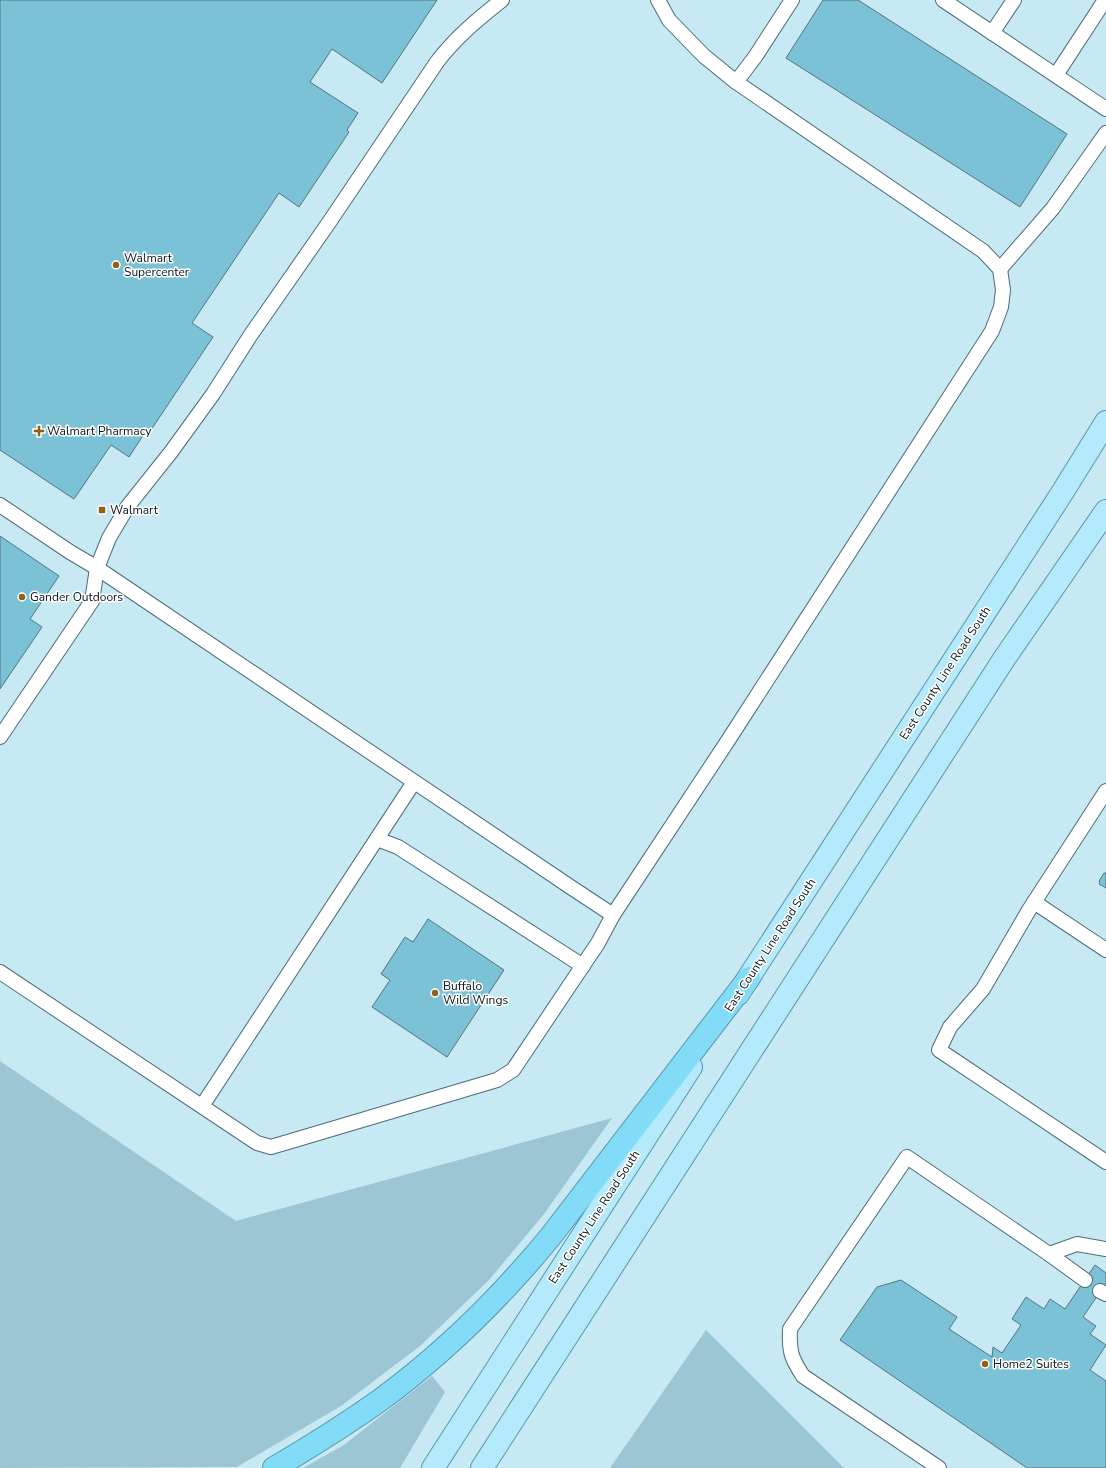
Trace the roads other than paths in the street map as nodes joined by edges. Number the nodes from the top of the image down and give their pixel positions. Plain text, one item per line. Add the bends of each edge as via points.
1 (502, 0) edge
2 (658, 0) edge
3 (792, 0) edge
4 (943, 0) edge
5 (1014, 0) edge
6 (1105, 0) edge
7 (992, 33) junction
8 (1056, 75) junction
9 (736, 82) junction
10 (1106, 109) edge
11 (1106, 133) edge
12 (1000, 269) junction
13 (1106, 422) edge
14 (0, 505) edge
15 (1106, 511) edge
16 (97, 568) junction
17 (0, 737) edge
18 (414, 782) junction
19 (1106, 791) edge
20 (377, 839) junction
21 (1034, 902) junction
22 (613, 915) junction
23 (1106, 950) edge
24 (583, 966) junction
25 (0, 972) edge
26 (748, 978) junction
27 (202, 1106) junction
28 (1106, 1162) edge
29 (1106, 1248) edge
30 (1048, 1254) junction
31 (1085, 1280) dead end
32 (274, 1468) edge
33 (433, 1468) edge
34 (482, 1468) edge
35 (939, 1468) edge

1 - 16 lane via 448,47 423,81 213,394 128,506 109,538
2 - 9 lane via 669,20 704,56
3 - 9 lane
4 - 7 lane
5 - 7 lane
6 - 8 lane
7 - 8 lane
8 - 10 lane
9 - 12 lane via 983,251
11 - 12 lane via 1053,208
12 - 22 lane via 1002,307 992,331
13 - 26 main road, East County Line Road South
14 - 16 lane
15 - 34 main road via 996,672
16 - 17 lane via 92,601
16 - 18 lane
18 - 20 lane
18 - 22 lane
19 - 21 lane
20 - 24 lane via 398,847
20 - 27 lane
21 - 23 lane
21 - 28 lane via 983,989 950,1027 939,1050
22 - 24 lane
24 - 27 lane via 513,1070 497,1080 271,1147 257,1143
25 - 27 lane
26 - 32 highway via 523,1271 413,1374 341,1427
26 - 33 main road, East County Line Road South
29 - 30 lane via 1077,1244
30 - 31 lane
30 - 35 lane via 907,1157 790,1329 789,1346 794,1363 803,1376

